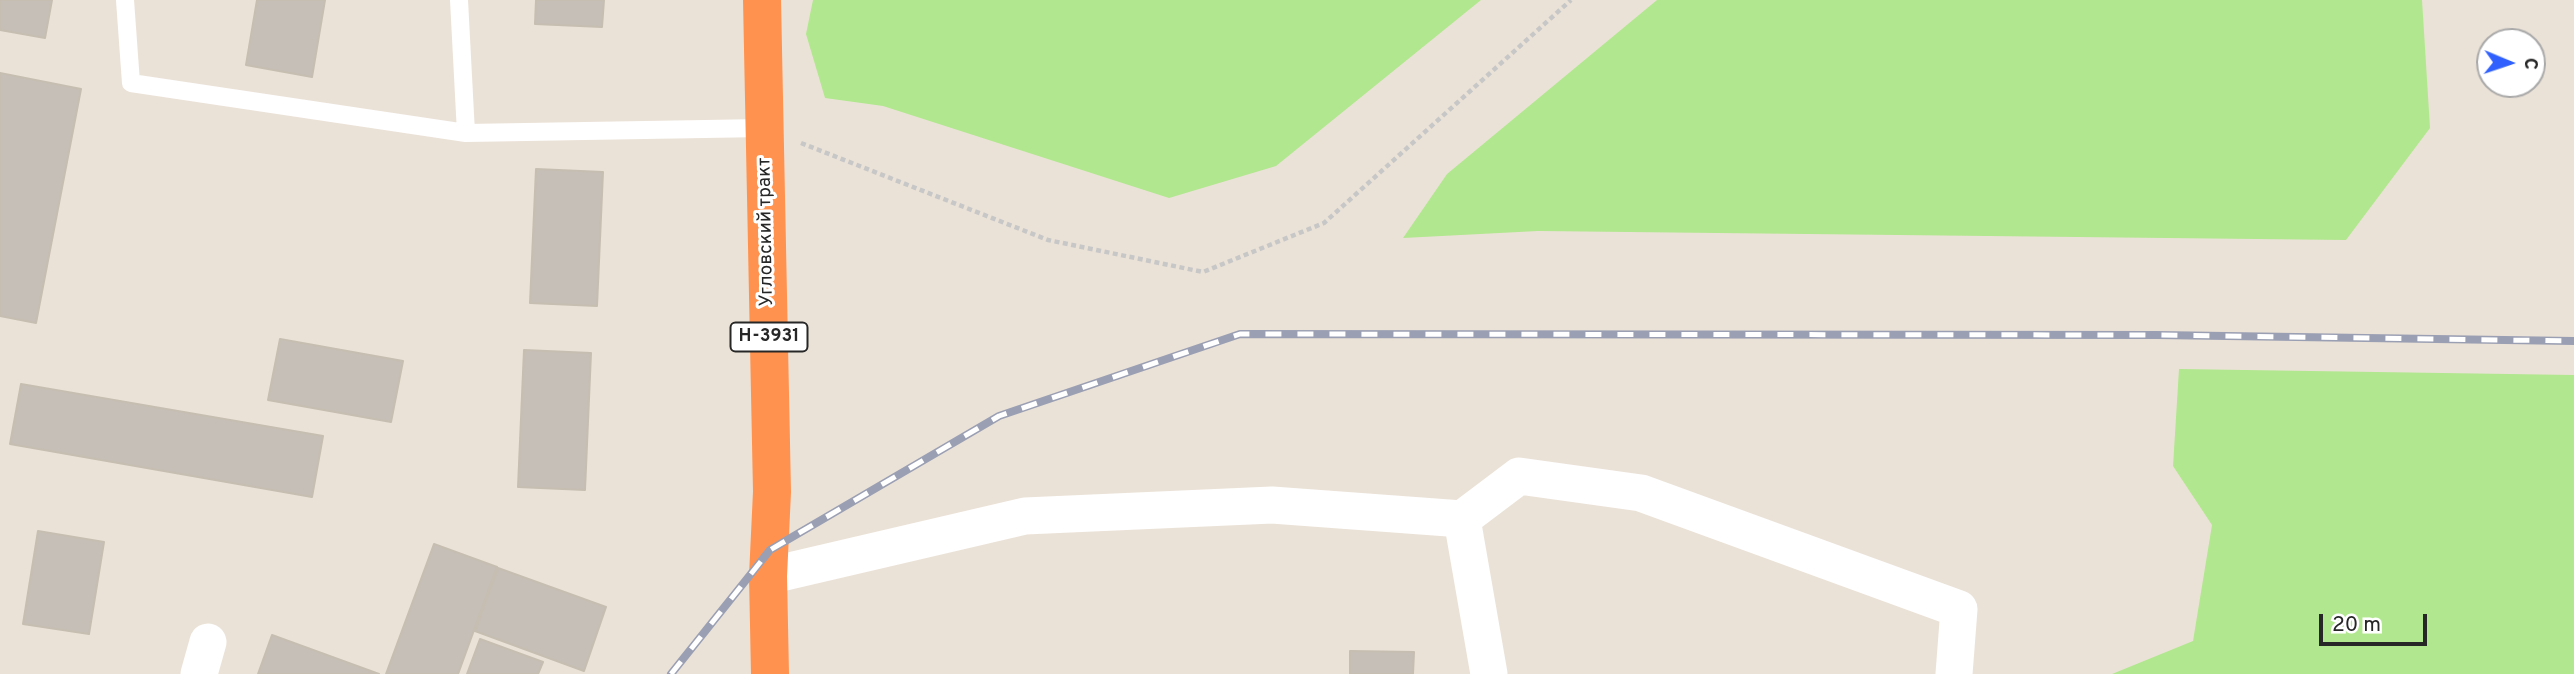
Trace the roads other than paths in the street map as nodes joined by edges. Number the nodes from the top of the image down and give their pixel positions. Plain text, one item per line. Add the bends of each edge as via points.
1 (125, 0) edge
2 (459, 0) edge
3 (762, 0) edge
4 (764, 128) junction
5 (466, 133) junction
6 (1462, 519) junction
7 (768, 576) junction
8 (770, 674) edge
9 (1489, 674) edge
10 (1954, 674) edge

1 - 5 lane via 131,83
2 - 5 lane
3 - 4 highway, Угловский тракт / Н-3931
4 - 5 lane
4 - 7 highway, Угловский тракт / Н-3931 via 772,492
6 - 7 street via 1272,505 1025,516
6 - 9 street
6 - 10 street via 1520,476 1641,493 1959,609
7 - 8 highway, Угловский тракт / Н-3931

